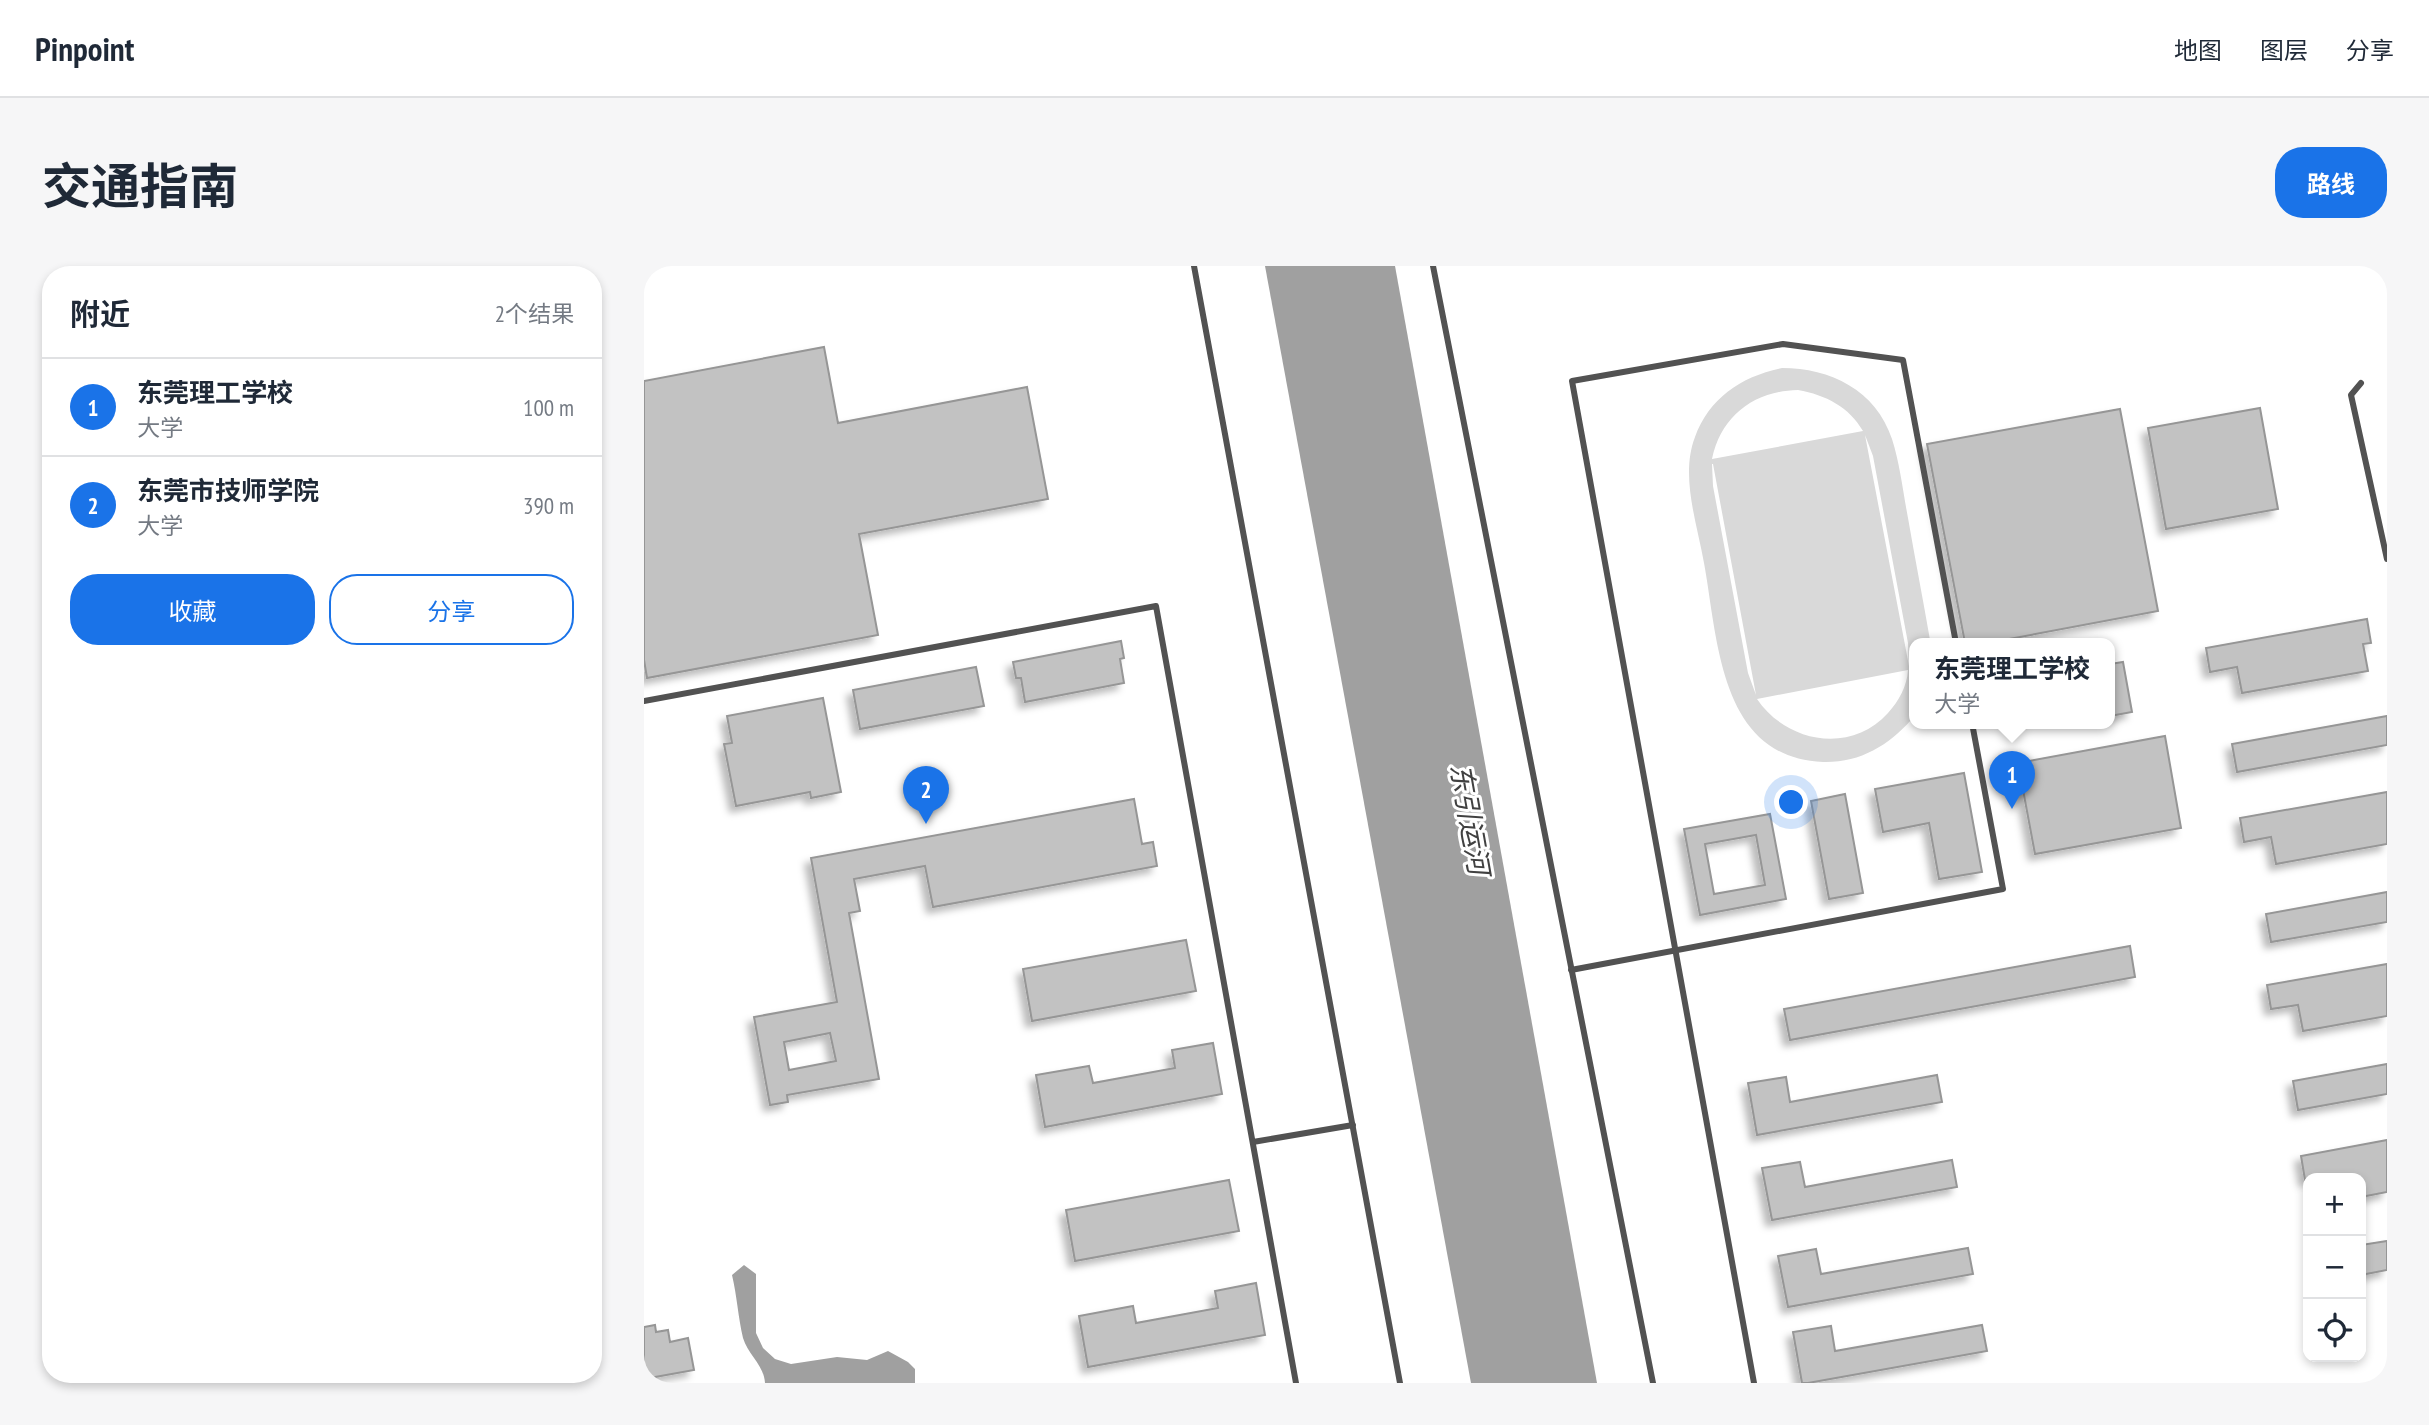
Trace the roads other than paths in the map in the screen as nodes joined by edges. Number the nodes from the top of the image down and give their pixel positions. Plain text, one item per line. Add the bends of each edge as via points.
1 (1194, 266) edge
2 (1433, 266) edge
3 (2361, 383) dead end
4 (2387, 559) edge
5 (1955, 638) edge
6 (644, 701) edge
7 (1973, 729) edge
8 (1676, 950) junction
9 (1571, 970) junction
10 (1353, 1125) junction
11 (1253, 1142) junction
12 (1296, 1383) edge
13 (1400, 1383) edge
14 (1653, 1383) edge
15 (1754, 1383) edge

1 - 10 lane
2 - 9 lane
3 - 4 lane via 2351,395
5 - 8 lane via 1903,360 1783,344 1572,382
6 - 11 lane via 1156,606
7 - 8 lane via 2003,889
8 - 9 lane
8 - 15 lane
9 - 14 lane
10 - 11 lane
10 - 13 lane
11 - 12 lane

